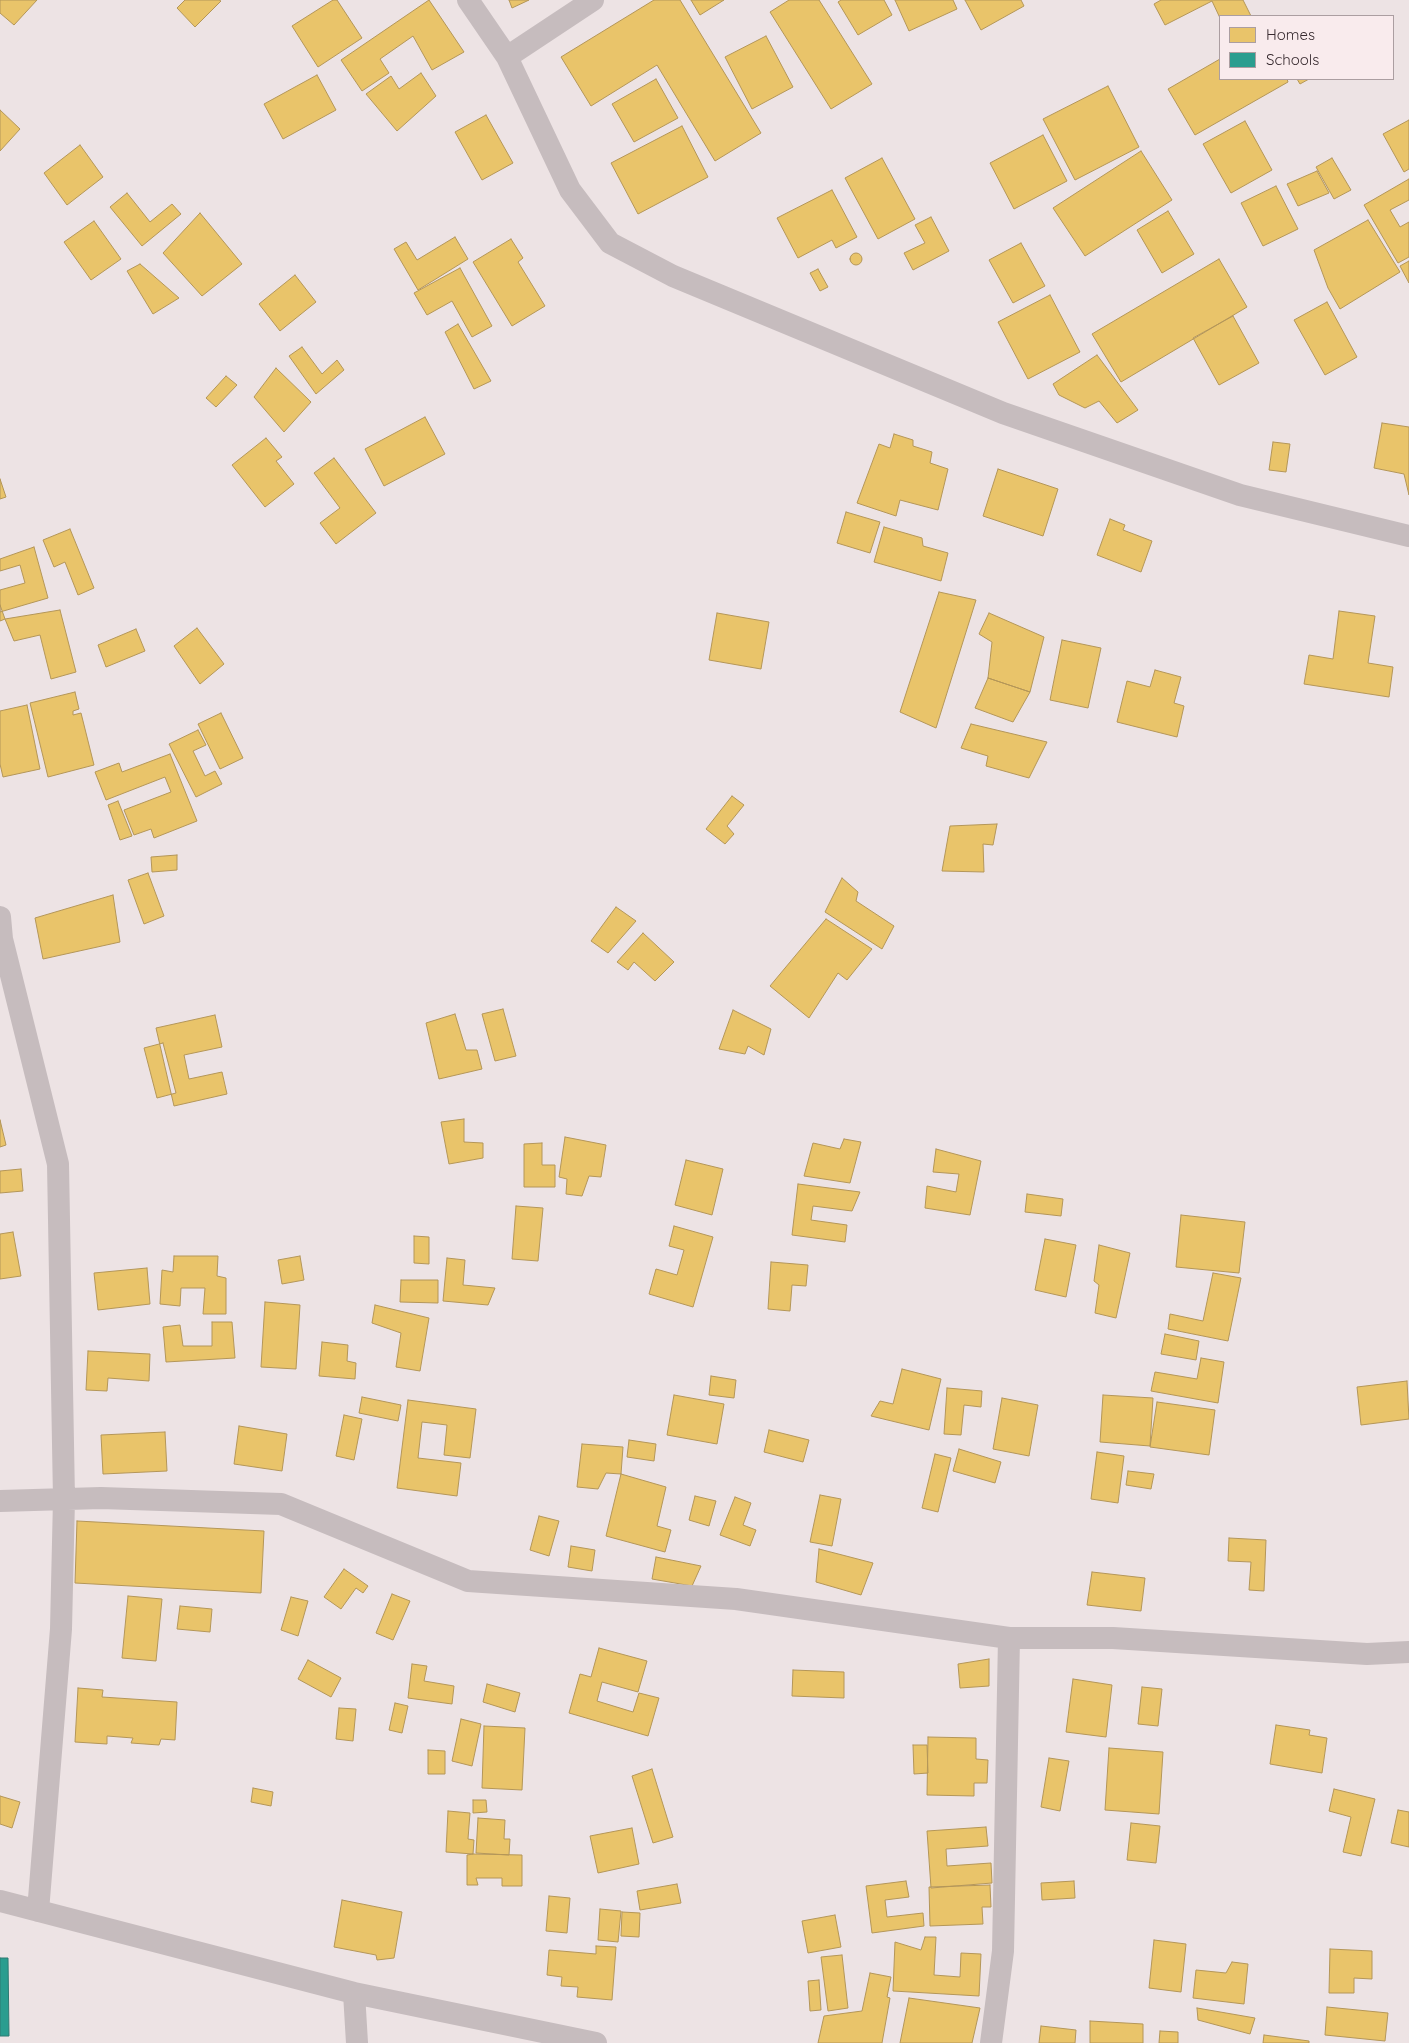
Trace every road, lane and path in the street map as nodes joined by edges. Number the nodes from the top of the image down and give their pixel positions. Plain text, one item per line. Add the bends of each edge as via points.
1 (468, 0) edge
2 (593, 0) edge
3 (507, 57) junction
4 (1409, 536) edge
5 (0, 917) edge
6 (64, 1499) junction
7 (0, 1501) edge
8 (1009, 1638) junction
9 (1409, 1652) edge
10 (0, 1901) edge
11 (38, 1911) junction
12 (354, 1993) junction
13 (357, 2043) edge
14 (596, 2043) edge
15 (991, 2043) edge

1 - 3 street
2 - 3 street
3 - 4 street via 570,190 610,243 658,269 1003,413 1240,495
5 - 6 street via 2,939 58,1164
6 - 7 street
6 - 8 street via 281,1504 468,1581 736,1599
6 - 11 street via 61,1629
8 - 9 street via 1113,1638 1367,1654
8 - 15 street via 1003,1951
10 - 11 street
11 - 12 street
12 - 13 street
12 - 14 street

